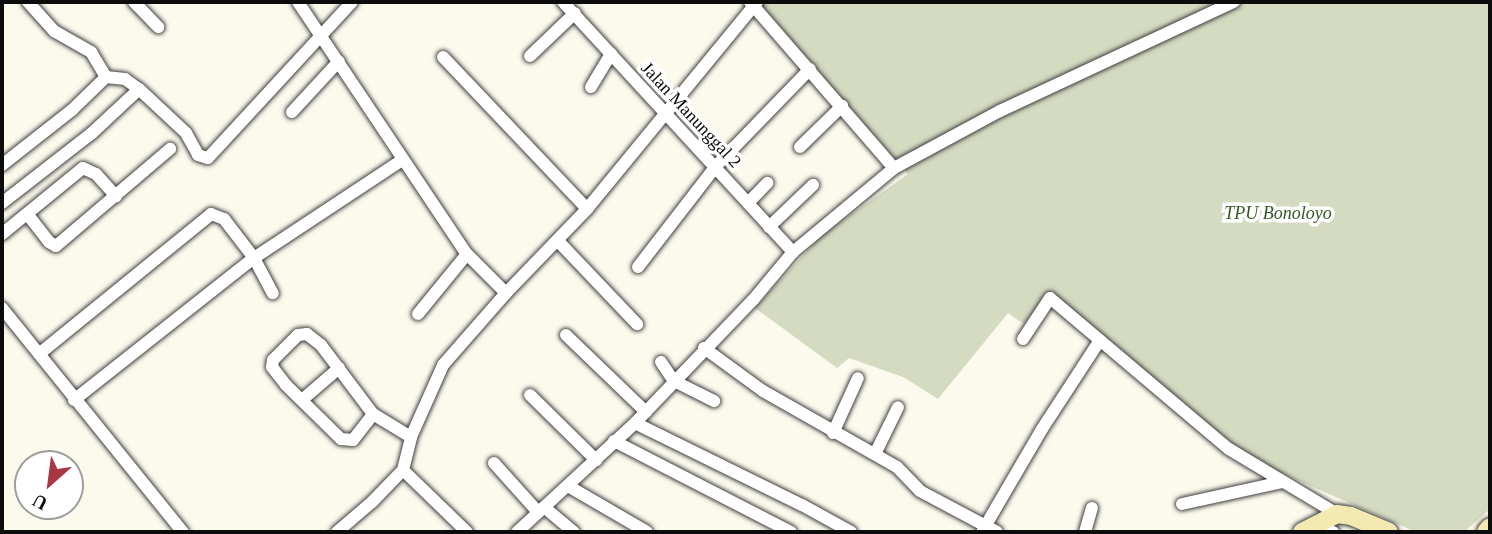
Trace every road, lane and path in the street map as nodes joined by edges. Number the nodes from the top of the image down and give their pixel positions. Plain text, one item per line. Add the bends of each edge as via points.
1 (28, 2) edge
2 (134, 2) edge
3 (298, 2) edge
4 (352, 2) edge
5 (563, 2) edge
6 (1234, 2) edge
7 (753, 3) edge
8 (575, 13) junction
9 (158, 27) dead end
10 (320, 34) junction
11 (611, 54) junction
12 (530, 56) dead end
13 (443, 57) dead end
14 (339, 61) junction
15 (810, 69) junction
16 (106, 77) junction
17 (591, 88) dead end
18 (139, 89) junction
19 (842, 106) junction
20 (665, 111) junction
21 (292, 112) dead end
22 (800, 147) dead end
23 (170, 149) dead end
24 (402, 160) junction
25 (2, 165) edge
26 (716, 166) junction
27 (894, 168) junction
28 (767, 183) dead end
29 (813, 185) dead end
30 (116, 196) junction
31 (2, 203) edge
32 (748, 203) junction
33 (587, 209) junction
34 (28, 215) junction
35 (769, 227) junction
36 (2, 234) edge
37 (558, 241) junction
38 (793, 252) junction
39 (467, 254) junction
40 (254, 258) junction
41 (638, 267) dead end
42 (274, 293) dead end
43 (506, 293) junction
44 (2, 308) edge
45 (418, 314) dead end
46 (637, 324) dead end
47 (566, 335) dead end
48 (1023, 339) dead end
49 (1100, 340) junction
50 (704, 348) junction
51 (39, 354) junction
52 (661, 362) dead end
53 (339, 368) junction
54 (858, 378) dead end
55 (674, 381) junction
56 (530, 395) dead end
57 (75, 400) junction
58 (302, 400) junction
59 (715, 401) dead end
60 (898, 407) dead end
61 (646, 412) junction
62 (373, 414) junction
63 (635, 423) junction
64 (832, 433) junction
65 (411, 437) junction
66 (614, 441) junction
67 (876, 454) junction
68 (596, 460) junction
69 (494, 463) dead end
70 (403, 470) junction
71 (1282, 482) junction
72 (568, 486) junction
73 (1182, 505) dead end
74 (1092, 508) dead end
75 (541, 509) junction
76 (1337, 513) junction
77 (1490, 527) edge
78 (1309, 528) edge
79 (984, 529) edge
80 (183, 532) edge
81 (337, 532) edge
82 (467, 532) edge
83 (517, 532) edge
84 (574, 532) edge
85 (647, 532) edge
86 (791, 532) edge
87 (851, 532) edge
88 (998, 532) edge
89 (1085, 532) edge
90 (1333, 532) edge
91 (1389, 532) edge
92 (1486, 532) edge

1 - 16 street via 54,31 91,52
2 - 9 street
3 - 10 street
4 - 10 street
5 - 8 street, Jalan Manunggal 2
6 - 27 street via 1000,111
7 - 15 street
7 - 20 street
8 - 11 street, Jalan Manunggal 2
8 - 12 street
10 - 14 street
10 - 18 street via 208,158 198,155 186,133
11 - 17 street
11 - 20 street, Jalan Manunggal 2
13 - 33 street
14 - 21 street
14 - 24 street
15 - 19 street
15 - 26 street
16 - 18 street via 125,79
16 - 25 street
18 - 31 street
19 - 22 street
19 - 27 street
20 - 26 street, Jalan Manunggal 2
20 - 33 street
23 - 30 street
24 - 39 street
24 - 40 street
26 - 32 street, Jalan Manunggal 2
26 - 41 street
27 - 38 street
28 - 32 street
29 - 35 street
30 - 34 street via 96,173 83,168
30 - 34 street via 56,246
32 - 35 street, Jalan Manunggal 2
33 - 37 street
34 - 36 street
35 - 38 street, Jalan Manunggal 2
37 - 43 street
37 - 46 street
38 - 50 street
39 - 43 street
39 - 45 street
40 - 42 street
40 - 51 street via 224,219 212,214
40 - 57 street
43 - 65 street via 440,370
44 - 51 street
47 - 61 street
48 - 49 street via 1050,298
49 - 71 street via 1229,449
49 - 79 street
50 - 55 street
50 - 64 street
51 - 57 street
52 - 55 street
53 - 58 street
53 - 58 street via 314,338 298,335 272,364
53 - 62 street
54 - 64 street
55 - 59 street
55 - 61 street
56 - 68 street
57 - 80 street
58 - 62 street via 347,442
60 - 67 street
61 - 63 street
62 - 65 street
63 - 66 street
63 - 87 street
64 - 67 street
65 - 70 street
66 - 68 street
66 - 86 street
67 - 79 street via 897,467 920,491
68 - 72 street
69 - 75 street
70 - 81 street
70 - 82 street
71 - 73 street
71 - 76 street
72 - 75 street
72 - 85 street
74 - 89 street
75 - 83 street
75 - 84 street
76 - 78 main road
76 - 91 main road
77 - 92 main road
78 - 90 street
79 - 88 street

